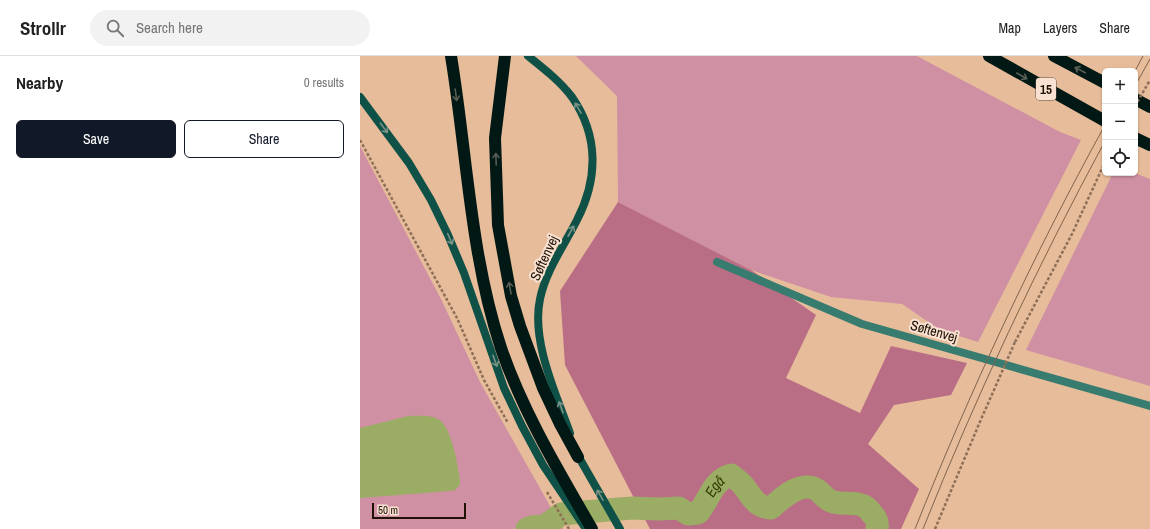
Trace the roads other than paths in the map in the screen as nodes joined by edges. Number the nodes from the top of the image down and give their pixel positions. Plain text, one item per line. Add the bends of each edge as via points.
1 (450, 56) edge
2 (506, 56) edge
3 (528, 56) edge
4 (988, 56) edge
5 (1054, 56) edge
6 (1102, 81) edge
7 (360, 97) edge
8 (1138, 101) edge
9 (1150, 108) edge
10 (1102, 119) edge
11 (1138, 139) edge
12 (1150, 145) edge
13 (717, 262) dead end
14 (1150, 406) edge
15 (579, 458) junction
16 (548, 464) junction
17 (586, 529) edge
18 (592, 529) edge
19 (620, 529) edge

1 -> 16 highway via 474,230 490,310 501,348
15 -> 2 highway via 543,388 520,326 511,296 498,225 495,138
15 -> 3 main road, Søftenvej via 544,357 538,318 545,282 585,204 593,170 591,138 581,112 571,97 557,80
4 -> 10 highway, 15
6 -> 5 highway, 15
7 -> 16 main road via 409,163 431,200 464,273 504,388 522,426
8 - 9 highway
11 - 12 highway
13 - 14 street, Søftenvej via 862,324
19 -> 15 main road, Søftenvej
16 - 17 main road
16 - 18 highway

